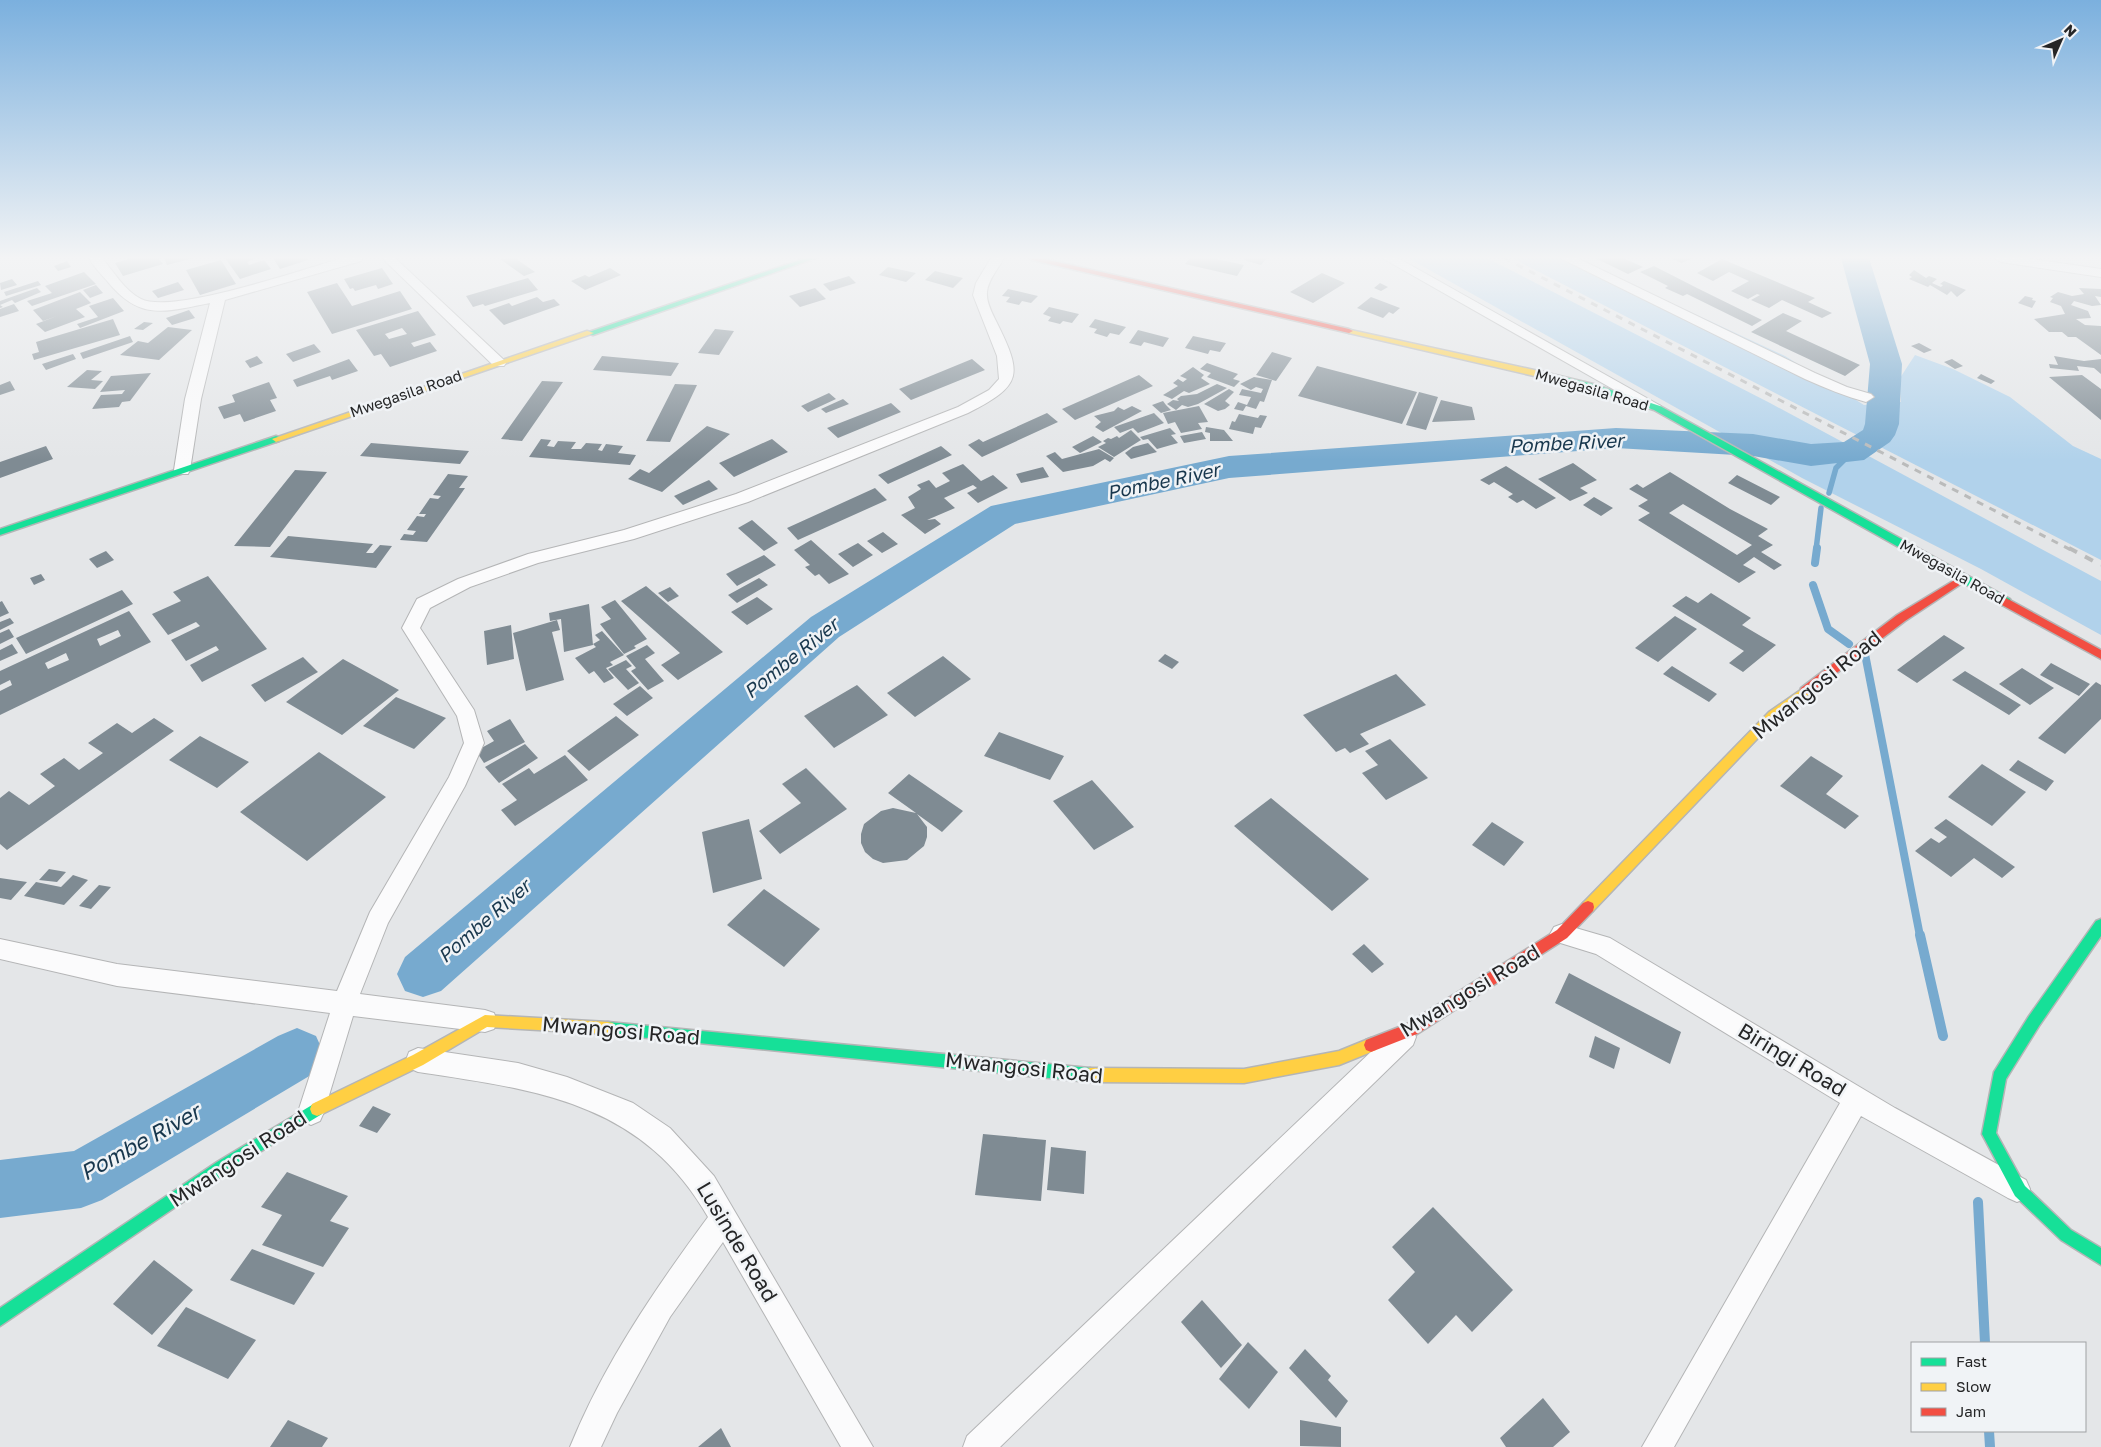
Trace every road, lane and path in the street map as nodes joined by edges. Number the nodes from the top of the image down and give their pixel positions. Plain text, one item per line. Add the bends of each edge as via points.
1 (212, 326) edge
2 (459, 326) edge
3 (611, 326) edge
4 (991, 326) edge
5 (1326, 326) edge
6 (1510, 326) edge
7 (1706, 326) edge
8 (499, 363) junction
9 (1866, 397) dead end
10 (1657, 408) junction
11 (182, 470) junction
12 (0, 532) edge
13 (1963, 578) junction
14 (2101, 655) edge
15 (2101, 925) edge
16 (1562, 934) junction
17 (0, 949) edge
18 (344, 1005) junction
19 (485, 1021) junction
20 (1412, 1029) junction
21 (418, 1060) junction
22 (1857, 1099) junction
23 (311, 1112) junction
24 (2020, 1191) junction
25 (724, 1218) junction
26 (2101, 1257) edge
27 (0, 1318) edge
28 (585, 1447) edge
29 (858, 1447) edge
30 (978, 1447) edge
31 (1657, 1447) edge

1 - 11 street via 193,399
2 - 8 street
3 - 8 street, Mwegasila Road
4 - 18 street via 1003,353 1006,379 990,395 963,410 742,498 628,536 534,558 464,583 423,604 411,628 467,715 474,743 458,780 378,919
5 - 10 street, Mwegasila Road via 1590,386
6 - 10 street
7 - 9 street via 1810,376
8 - 11 street, Mwegasila Road
10 - 13 street, Mwegasila Road
11 - 12 street, Mwegasila Road
13 - 14 street, Mwegasila Road
13 - 16 street, Mwangosi Road via 1901,618 1773,715
15 - 24 street via 2034,1021 2000,1077 1989,1134
16 - 20 street, Mwangosi Road
16 - 22 street, Biringi Road via 1602,945
17 - 18 street via 117,975
18 - 19 street
18 - 23 street
19 - 20 street, Mwangosi Road via 612,1029 1109,1077 1244,1076 1339,1058
19 - 21 street, Mwangosi Road
20 - 30 street
21 - 23 street, Mwangosi Road
21 - 25 street, Lusinde Road via 518,1075 567,1089 624,1112 661,1137 705,1185
22 - 24 street, Biringi Road
22 - 31 street
23 - 27 street, Mwangosi Road via 222,1167
24 - 26 street via 2066,1235
25 - 28 street via 660,1307 606,1402
25 - 29 street, Lusinde Road

